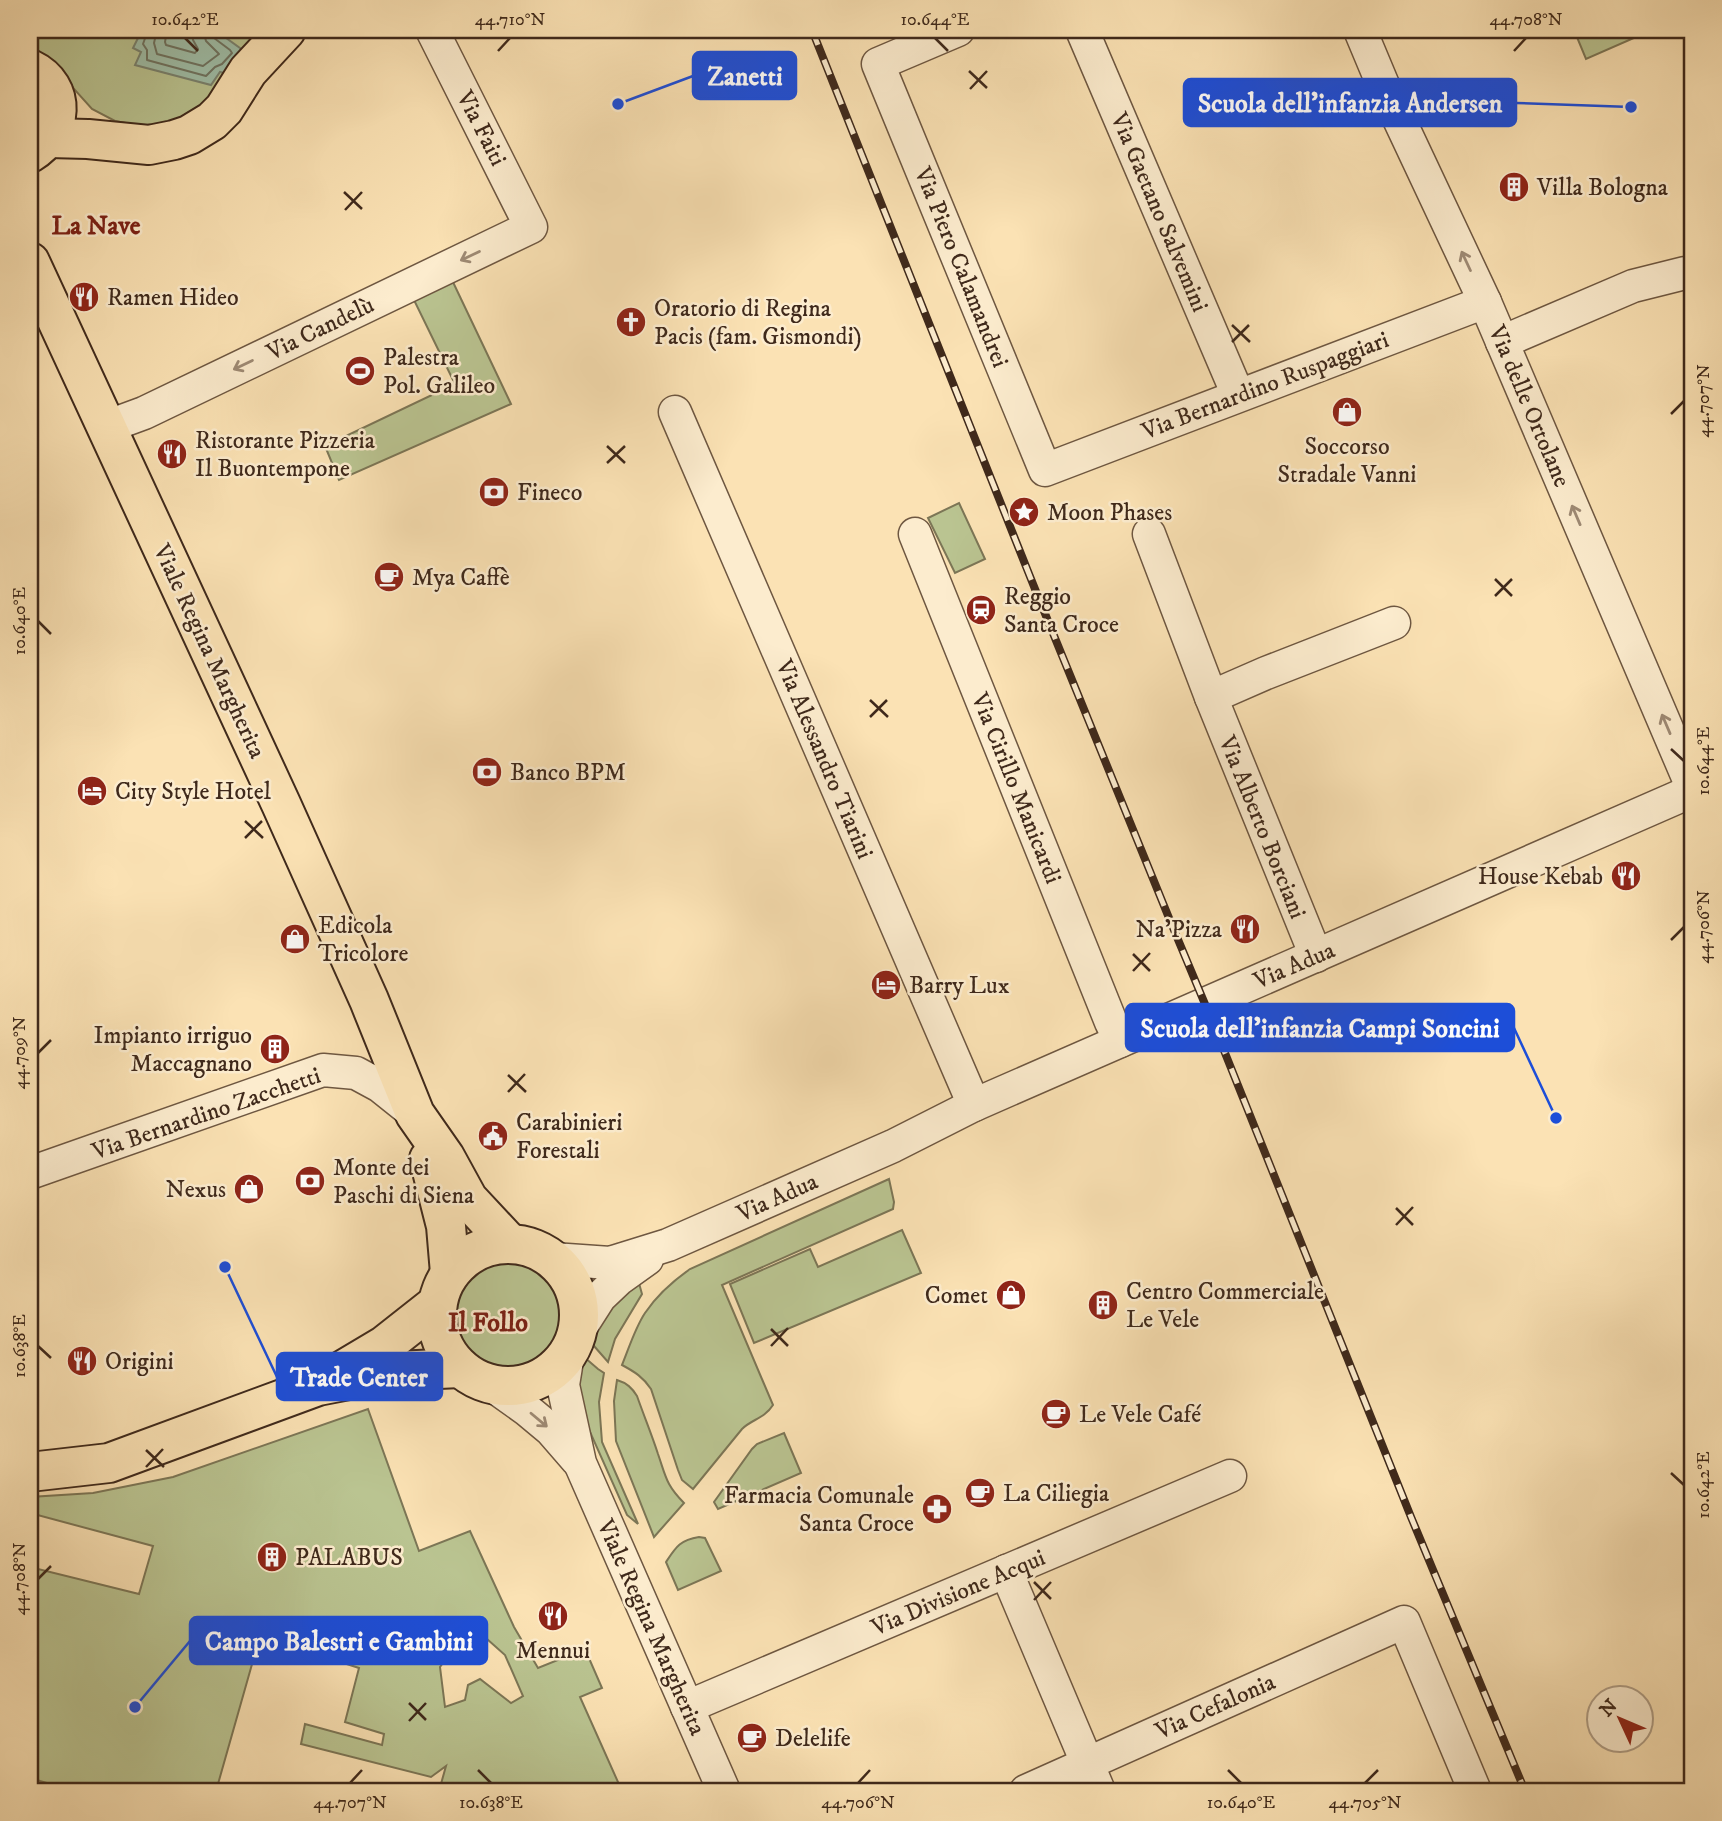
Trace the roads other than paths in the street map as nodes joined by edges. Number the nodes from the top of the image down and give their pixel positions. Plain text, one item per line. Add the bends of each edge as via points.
1 (432, 30) edge
2 (958, 30) edge
3 (1082, 30) edge
4 (1360, 30) edge
5 (287, 31) edge
6 (41, 79) edge
7 (132, 144) junction
8 (39, 146) edge
9 (531, 227) joint
10 (30, 262) edge
11 (1685, 273) dead end
12 (1485, 302) junction
13 (1502, 342) junction
14 (1238, 395) junction
15 (675, 412) dead end
16 (106, 427) junction
17 (1045, 470) joint
18 (915, 534) dead end
19 (1149, 534) dead end
20 (1394, 623) dead end
21 (1211, 697) junction
22 (1692, 789) edge
23 (1316, 956) junction
24 (1120, 1041) junction
25 (974, 1105) junction
26 (417, 1117) junction
27 (30, 1173) edge
28 (510, 1244) junction
29 (668, 1245) junction
30 (553, 1259) junction
31 (443, 1289) junction
32 (573, 1344) junction
33 (476, 1377) junction
34 (318, 1386) junction
35 (580, 1463) junction
36 (30, 1472) edge
37 (1230, 1476) dead end
38 (1006, 1571) junction
39 (687, 1707) junction
40 (1094, 1777) edge
41 (724, 1791) edge
42 (1026, 1791) edge
43 (1475, 1791) edge

1 - 9 street, Via Faiti
2 - 17 street, Via Piero Calamandrei via 878,64
3 - 14 street, Via Gaetano Salvemini
12 -> 4 street, Via delle Ortolane
5 - 7 main road via 248,71 212,121 174,141
6 - 7 main road via 98,126
6 - 8 main road via 56,102 57,114 54,127
7 - 8 main road via 88,139
9 -> 16 street, Via Candelù via 144,413
10 - 16 main road, Viale Regina Margherita
11 - 13 street via 1633,286
12 - 13 street, Via delle Ortolane
12 - 14 street, Via Bernardino Ruspaggiari
22 -> 13 street, Via delle Ortolane
14 - 17 street, Via Bernardino Ruspaggiari
15 - 25 street, Via Alessandro Tiarini
16 - 26 main road, Viale Regina Margherita via 281,804
18 - 24 street, Via Cirillo Manicardi
19 - 21 street, Via Alberto Borciani
20 - 21 street
21 - 23 street, Via Alberto Borciani
22 - 23 street, Via Adua
23 - 24 street, Via Adua
24 - 25 street, Via Adua
25 - 29 street, Via Adua
26 - 27 street, Via Bernardino Zacchetti via 356,1073 323,1070
26 - 28 main road, Viale Regina Margherita via 468,1199
26 - 31 main road, Viale Regina Margherita via 446,1226
28 - 30 main road
28 - 31 main road via 487,1247 467,1257
29 - 30 street, Via Adua via 610,1263
29 - 32 street, Via Adua via 600,1297
30 - 32 main road, Viale Regina Margherita via 576,1293 579,1313
31 - 33 main road, Viale Regina Margherita via 440,1339
31 - 34 main road via 385,1345
32 - 33 main road via 554,1370 535,1381 514,1386
32 - 35 street, Viale Regina Margherita via 563,1385
33 - 34 main road via 396,1371
33 -> 35 street, Viale Regina Margherita via 527,1410
34 - 36 main road via 109,1463
35 - 39 street, Viale Regina Margherita
37 - 38 street, Via Divisione Acqui
38 - 39 street, Via Divisione Acqui
38 - 40 street
39 - 41 street, Viale Regina Margherita
40 - 42 street, Via Cefalonia
40 - 43 street, Via Cefalonia via 1404,1622

